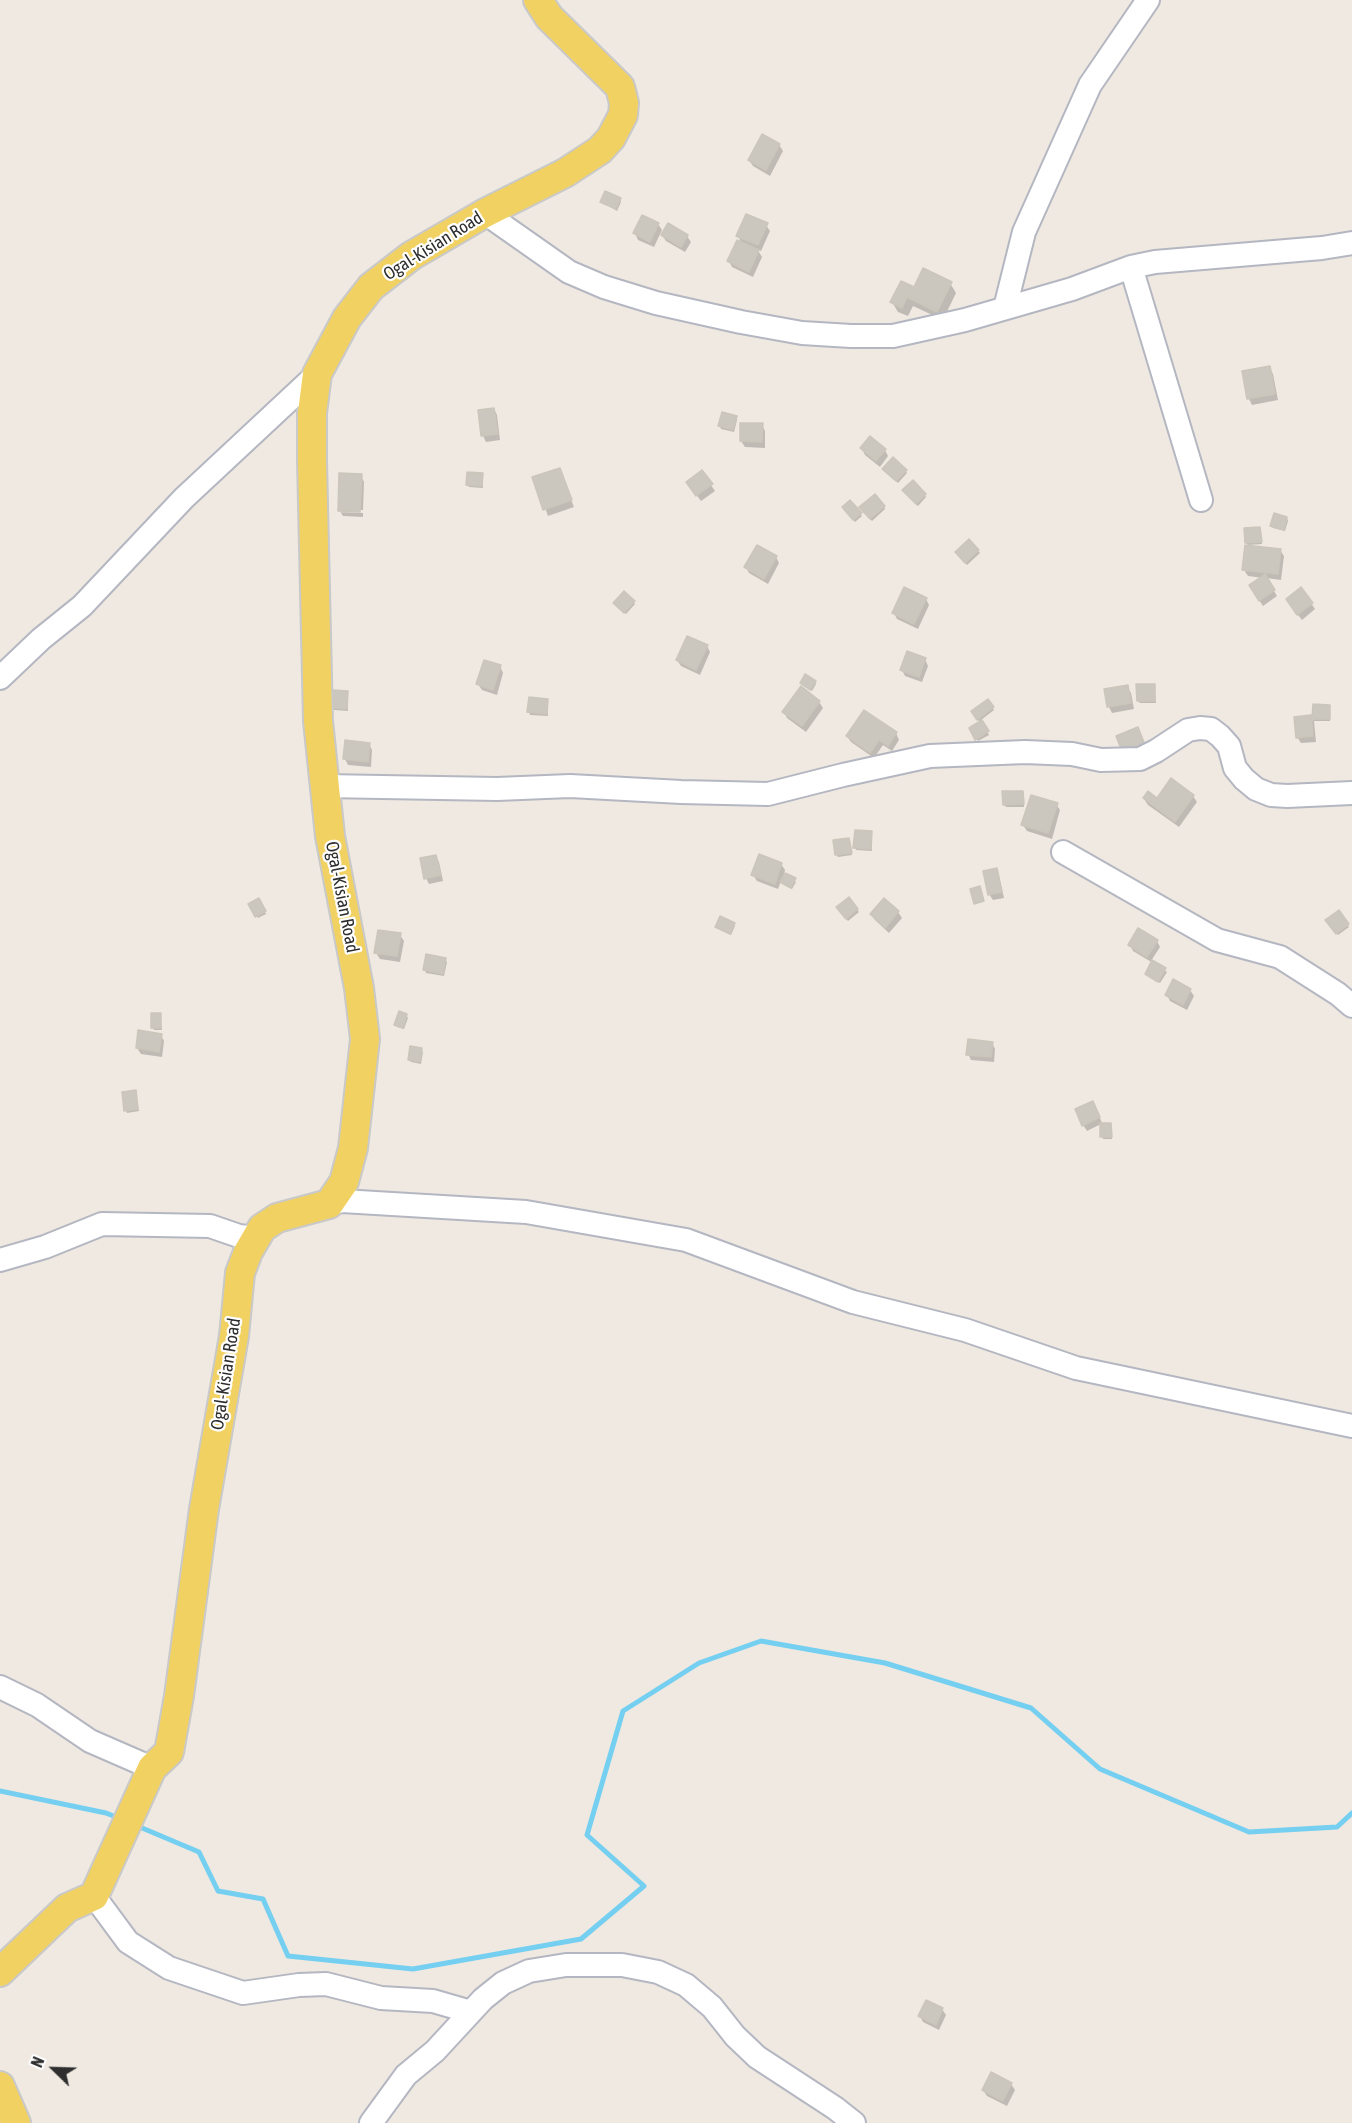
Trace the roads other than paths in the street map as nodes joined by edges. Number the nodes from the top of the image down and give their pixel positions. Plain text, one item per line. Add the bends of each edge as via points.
1 (538, 0) edge
2 (1148, 0) edge
3 (485, 213) junction
4 (1352, 243) edge
5 (1131, 267) junction
6 (1005, 308) junction
7 (317, 374) junction
8 (1201, 500) dead end
9 (0, 678) edge
10 (324, 786) junction
11 (1352, 793) edge
12 (1063, 852) dead end
13 (1352, 1006) edge
14 (329, 1204) junction
15 (256, 1238) junction
16 (0, 1260) edge
17 (1352, 1426) edge
18 (0, 1687) edge
19 (152, 1768) junction
20 (94, 1896) junction
21 (0, 1972) edge
22 (471, 2012) junction
23 (0, 2086) edge
24 (16, 2123) edge
25 (371, 2123) edge
26 (854, 2123) edge

1 - 3 main road, Ogal-Kisian Road via 549,17 620,87 623,115 600,150 565,173
2 - 6 street via 1090,85 1024,232
3 - 6 street via 569,272 656,303 741,322 802,333 893,336
3 - 7 main road, Ogal-Kisian Road via 411,256 371,287 347,318
4 - 5 street
5 - 6 street
5 - 8 street
7 - 9 street via 184,498 82,606
7 - 10 main road, Ogal-Kisian Road via 312,413 313,545 318,721
10 - 11 street via 570,786 768,794 930,756 1025,752 1101,760 1140,759 1188,730 1200,728 1211,729 1220,736 1229,746 1236,768 1256,789 1287,796
10 - 14 main road, Ogal-Kisian Road via 365,1039 353,1148 344,1182
12 - 13 street via 1217,940 1280,957
14 - 15 main road, Ogal-Kisian Road via 277,1218 262,1228
14 - 17 street via 342,1201 526,1212 686,1240 854,1302 965,1330 1076,1368
15 - 16 street via 210,1226 102,1224
15 - 19 main road, Ogal-Kisian Road via 240,1273 234,1336 169,1752
18 - 19 street via 36,1705 90,1741
19 - 20 main road, Ogal-Kisian Road
20 - 21 main road via 67,1908
20 - 22 street via 129,1942 169,1968 243,1993 326,1984 381,1998 433,2001
22 - 25 street via 406,2075
22 - 26 street via 503,1983 529,1971 566,1965 622,1965 658,1972 686,1985 712,2007 757,2058
23 - 24 main road

